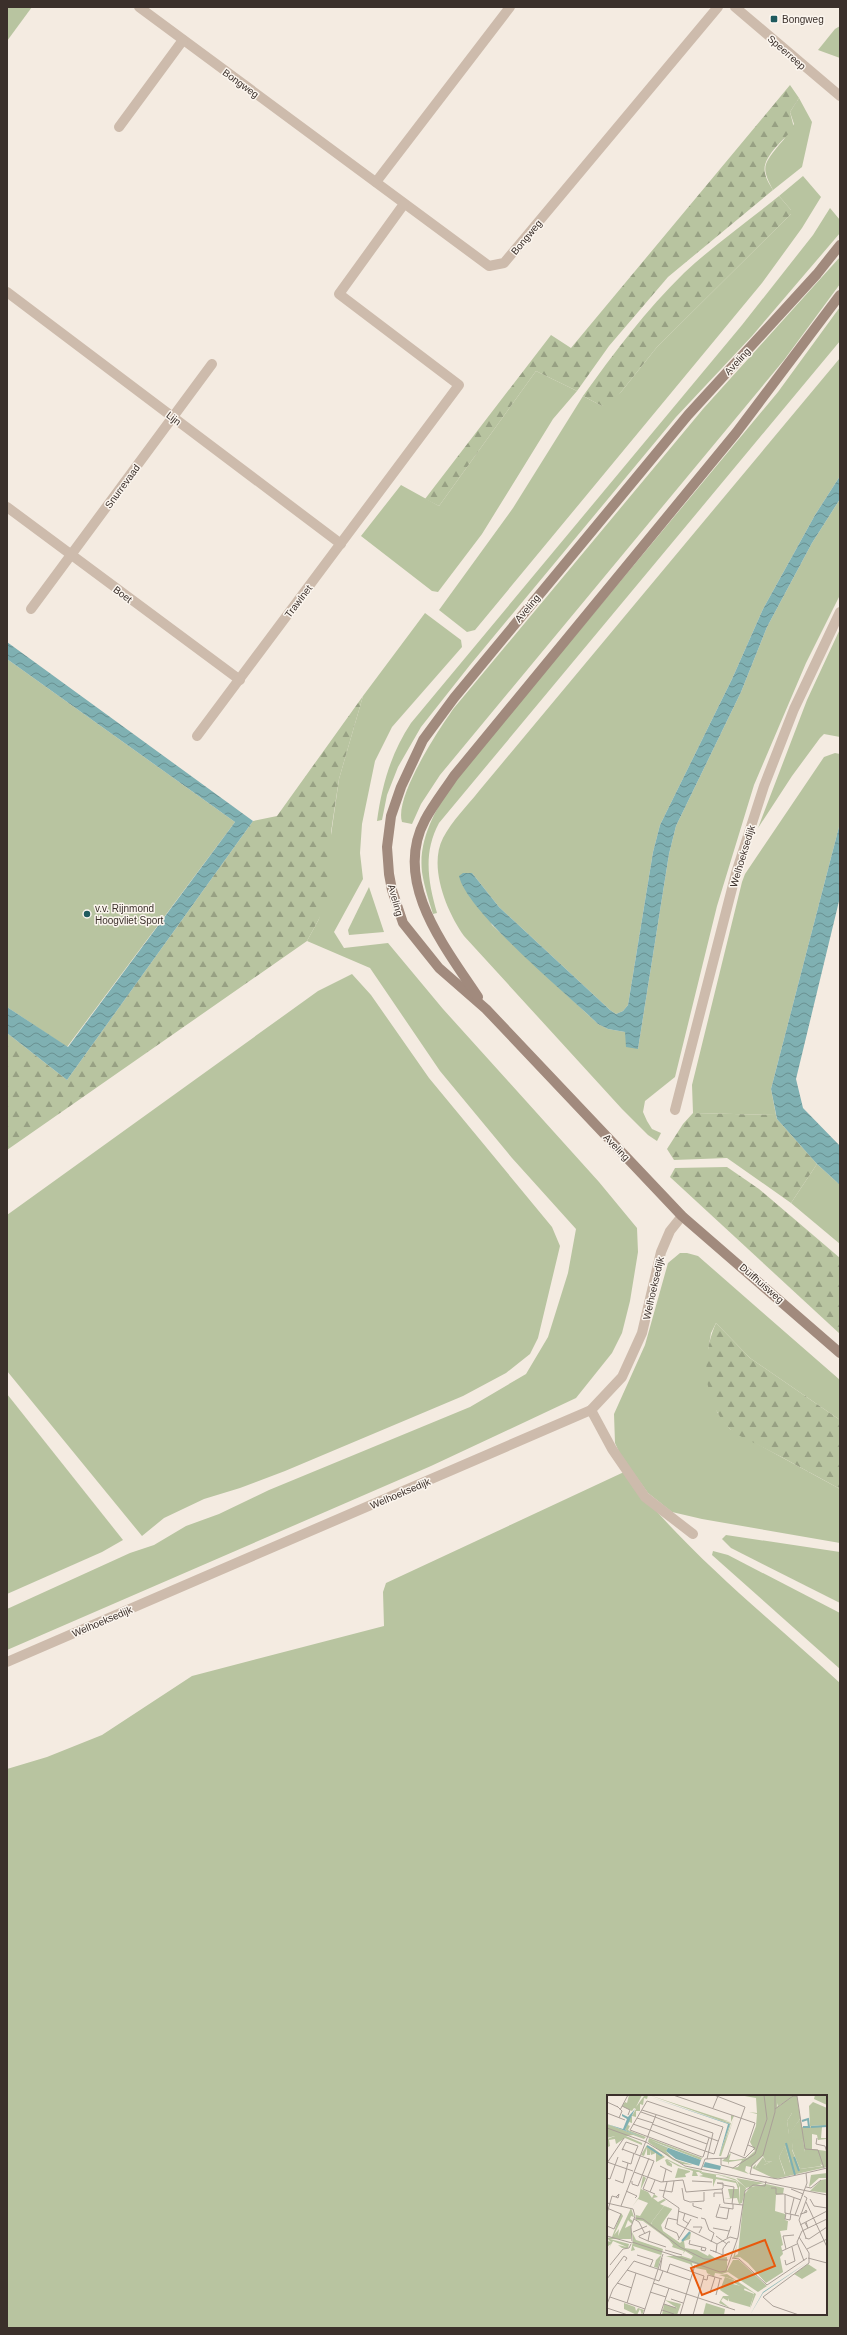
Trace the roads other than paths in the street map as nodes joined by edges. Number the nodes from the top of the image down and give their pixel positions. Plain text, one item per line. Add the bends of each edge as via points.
1 (139, 7) edge
2 (510, 7) edge
3 (718, 7) edge
4 (734, 7) edge
5 (183, 40) junction
6 (840, 96) edge
7 (119, 127) dead end
8 (376, 182) junction
9 (404, 204) junction
10 (840, 245) edge
11 (7, 292) edge
12 (840, 296) edge
13 (212, 364) dead end
14 (173, 417) junction
15 (7, 507) edge
16 (341, 544) junction
17 (71, 555) junction
18 (31, 609) dead end
19 (840, 612) edge
20 (240, 680) junction
21 (197, 736) dead end
22 (486, 1009) junction
23 (676, 1110) dead end
24 (682, 1216) junction
25 (840, 1353) edge
26 (591, 1410) junction
27 (693, 1534) dead end
28 (7, 1662) edge

1 - 5 street, Bongweg
2 - 8 street
3 - 9 street, Bongweg via 504,263 489,266
4 - 6 street, Speerreep
5 - 7 street
5 - 8 street, Bongweg
8 - 9 street, Bongweg
9 - 16 street, Trawlnet via 339,294 459,385
10 - 22 main road, Aveling via 817,274 688,415 454,698 423,740 404,781 391,816 387,847 392,890 403,923 439,968
11 - 14 street, Lijn
12 - 22 main road, Aveling via 736,433 454,776 425,821 416,848 415,882 437,936
13 - 14 street, Snurrevaad
14 - 16 street, Lijn
14 - 17 street, Snurrevaad
15 - 17 street, Boet
16 - 20 street, Trawlnet
17 - 18 street, Snurrevaad
17 - 20 street, Boet
19 - 23 street, Welhoeksedijk via 794,708 764,786 736,873
20 - 21 street, Trawlnet
22 - 24 main road, Aveling
24 - 25 main road, Duifhuisweg
24 - 26 street, Welhoeksedijk via 670,1231 661,1252 642,1333 622,1377
26 - 27 street via 612,1449 645,1497
26 - 28 street, Welhoeksedijk

